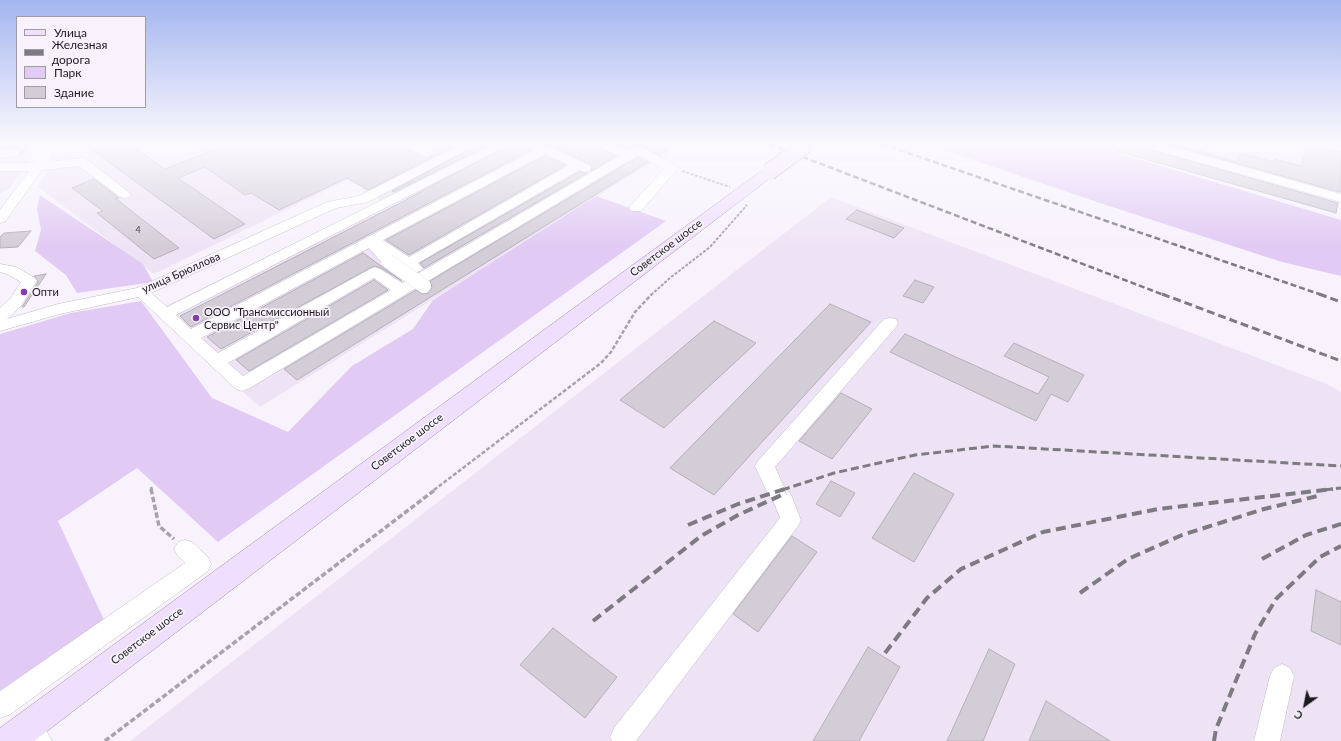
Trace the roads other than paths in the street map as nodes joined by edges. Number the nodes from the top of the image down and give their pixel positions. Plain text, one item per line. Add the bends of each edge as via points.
1 (30, 179) edge
2 (104, 179) edge
3 (404, 179) edge
4 (436, 179) edge
5 (484, 179) edge
6 (554, 179) edge
7 (591, 179) edge
8 (597, 179) edge
9 (662, 179) edge
10 (760, 179) edge
11 (1272, 179) edge
12 (384, 189) junction
13 (125, 194) dead end
14 (398, 198) junction
15 (1341, 198) edge
16 (636, 208) dead end
17 (425, 213) junction
18 (0, 220) edge
19 (371, 242) junction
20 (408, 263) junction
21 (0, 268) edge
22 (425, 281) junction
23 (401, 290) junction
24 (141, 292) junction
25 (165, 314) junction
26 (0, 316) edge
27 (890, 323) dead end
28 (0, 326) edge
29 (189, 337) junction
30 (216, 362) junction
31 (185, 549) road end
32 (1282, 676) dead end
33 (0, 706) edge
34 (34, 733) edge
35 (623, 740) edge
36 (8, 741) edge
37 (1267, 741) edge

1 - 18 street
2 - 13 street
3 - 12 street, улица Брюллова
4 - 14 street
5 - 17 street
6 - 20 street
7 - 22 street
8 - 22 street
9 - 16 street
10 - 34 main road, Советское шоссе, bridge
11 - 15 street
12 - 14 street
12 - 24 street, улица Брюллова via 364,199 332,205
14 - 17 street
14 - 25 street
17 - 19 street
19 - 20 street via 378,243
19 - 22 street, bridge via 388,261
19 - 29 street
20 - 22 street
21 - 26 street via 11,270 30,281 15,303
22 - 23 street
23 - 30 street via 375,272
23 - 30 street via 242,385
24 - 25 street
24 - 28 street, улица Брюллова via 58,309
25 - 29 street
27 - 35 street via 765,466 791,520
29 - 30 street
31 - 33 street via 200,564
32 - 37 street
34 - 36 main road, Советское шоссе

